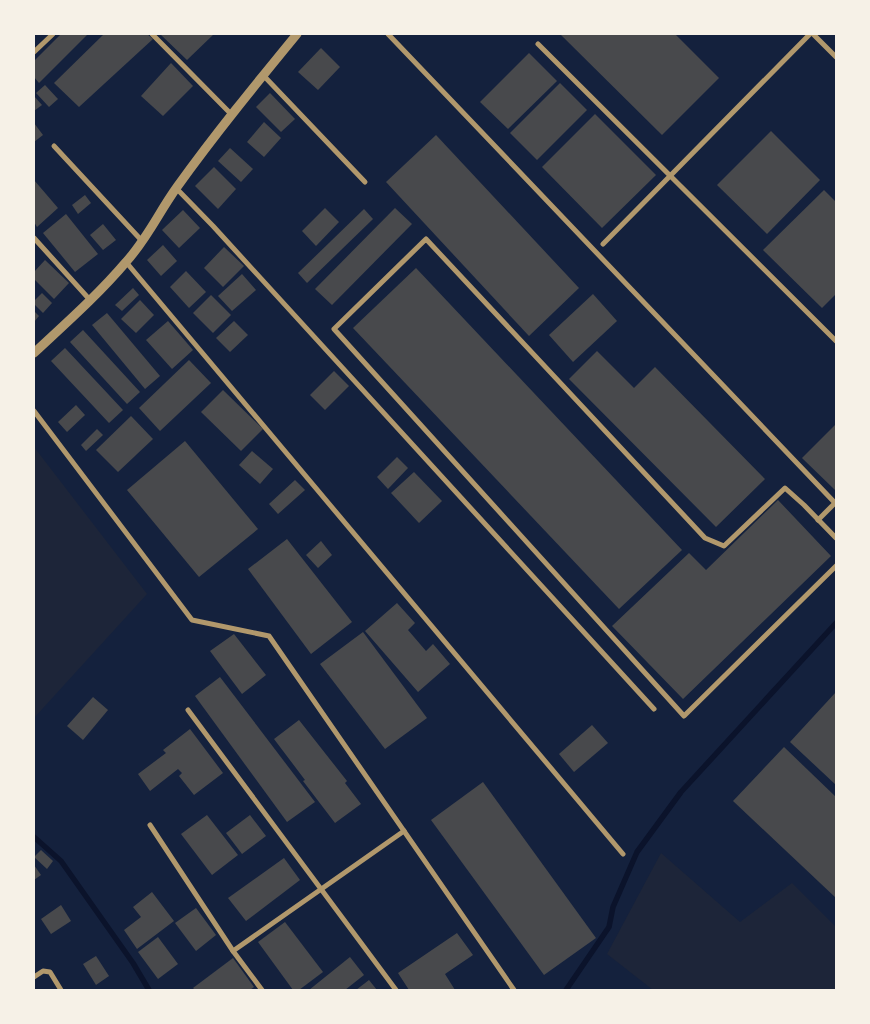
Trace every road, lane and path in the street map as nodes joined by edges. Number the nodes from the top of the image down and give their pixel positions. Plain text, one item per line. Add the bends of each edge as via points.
1 (51, 34) edge
2 (152, 34) edge
3 (297, 34) edge
4 (388, 34) edge
5 (812, 34) edge
6 (538, 44) dead end
7 (34, 52) edge
8 (836, 57) edge
9 (263, 75) junction
10 (231, 114) junction
11 (54, 146) dead end
12 (670, 175) junction
13 (365, 182) dead end
14 (176, 188) junction
15 (34, 238) edge
16 (143, 242) junction
17 (603, 244) dead end
18 (126, 262) junction
19 (90, 300) junction
20 (836, 341) edge
21 (34, 353) edge
22 (34, 411) edge
23 (836, 503) edge
24 (818, 520) junction
25 (836, 538) edge
26 (836, 566) edge
27 (654, 709) dead end
28 (188, 710) dead end
29 (150, 825) dead end
30 (404, 830) junction
31 (623, 854) dead end
32 (320, 890) junction
33 (233, 951) junction
34 (34, 977) edge
35 (61, 990) edge
36 (262, 990) edge
37 (396, 990) edge
38 (514, 990) edge

1 - 7 street
2 - 10 street
3 - 9 street
4 - 23 street
5 - 8 street
5 - 12 street
6 - 12 street
9 - 10 street
9 - 13 street
10 - 14 street
11 - 16 street
12 - 17 street
12 - 20 street
14 - 16 street
14 - 27 street
15 - 19 street
16 - 18 street
18 - 19 street
18 - 31 street
19 - 21 street
22 - 30 street via 192,620 269,636
23 - 24 street
24 - 25 street
24 - 26 street via 785,488 724,546 705,538 426,239 334,329 684,716
28 - 32 street
29 - 33 street
30 - 32 street
30 - 38 street
32 - 33 street
32 - 37 street
33 - 36 street
34 - 35 street via 42,971 50,972

